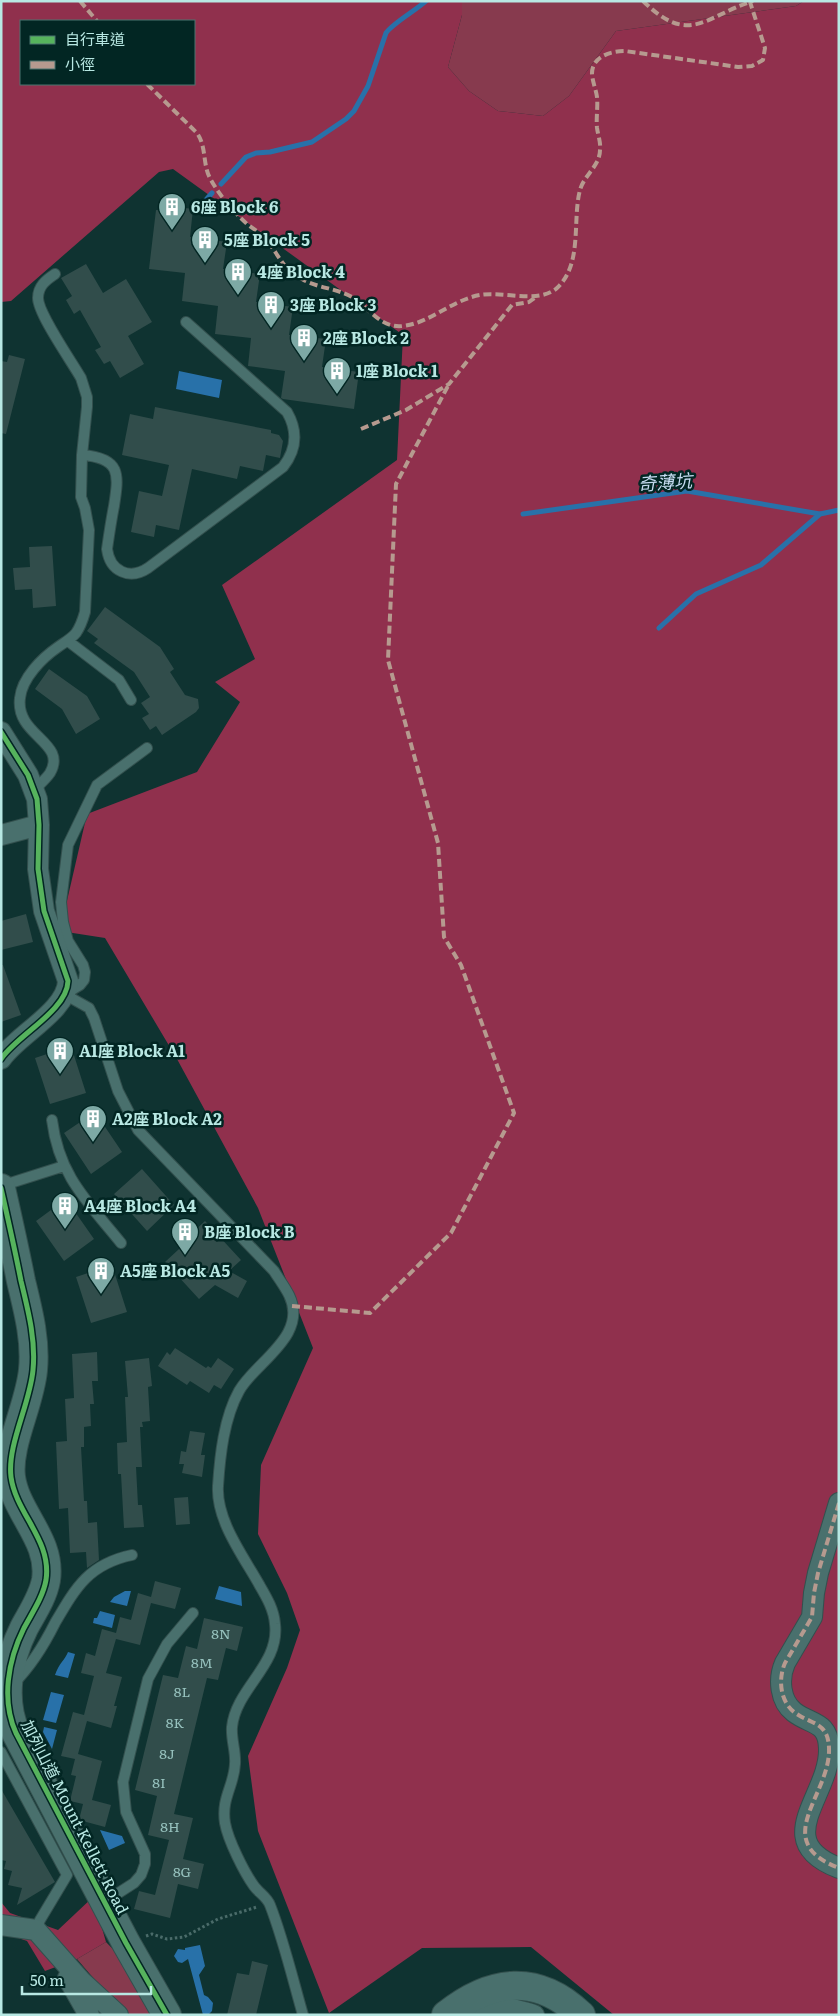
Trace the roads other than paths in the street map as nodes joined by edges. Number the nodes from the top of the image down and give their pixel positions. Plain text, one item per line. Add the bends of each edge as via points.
1 (56, 274) dead end
2 (186, 322) dead end
3 (82, 455) junction
4 (68, 641) junction
5 (131, 700) dead end
6 (1, 732) edge
7 (147, 748) dead end
8 (34, 790) junction
9 (39, 825) junction
10 (1, 835) edge
11 (64, 994) junction
12 (1, 1059) edge
13 (52, 1120) dead end
14 (64, 1166) junction
15 (1, 1187) edge
16 (121, 1243) dead end
17 (9, 1252) edge
18 (839, 1503) edge
19 (132, 1555) dead end
20 (193, 1613) dead end
21 (4, 1691) edge
22 (1, 1752) edge
23 (839, 1868) edge
24 (105, 1901) junction
25 (4, 1922) edge
26 (42, 1936) junction
27 (89, 2015) edge
28 (118, 2015) edge
29 (167, 2015) edge
30 (303, 2015) edge
31 (440, 2015) edge
32 (446, 2015) edge
33 (475, 2015) edge
34 (534, 2015) edge
35 (581, 2015) edge

1 - 3 lane via 42,285 38,298 42,311 85,387 87,407
2 - 3 lane via 287,412 294,428 295,445 283,467 148,568 132,574 119,571 108,556 117,484 115,471 102,458
3 - 4 lane via 81,497 89,530 86,600 82,623
4 - 5 lane via 120,680
4 - 8 lane via 40,663 20,696 25,723 45,741 52,753 50,774
6 - 8 street via 25,769
7 - 11 lane via 98,785 68,845 61,902 68,941 85,972 80,985
8 - 9 street via 39,807
9 - 10 street
9 - 11 street via 40,887 47,924 67,976 68,986
11 - 12 street
11 - 30 lane via 89,1008 118,1091 138,1130 274,1271 290,1296 290,1328 282,1343 242,1385 234,1401 225,1435 218,1486 223,1519 275,1618 275,1643 271,1655 234,1716 232,1736 236,1761 224,1801 226,1824 233,1846 254,1886 269,1903
13 - 14 lane via 54,1138
14 - 15 lane
14 - 16 lane via 75,1186
15 - 17 street, 加列山道 Mount Kellett Road
17 - 21 street, 加列山道 Mount Kellett Road via 31,1324 34,1355 30,1388 12,1460 12,1478 17,1495 43,1546 46,1570 44,1588 14,1652
18 - 23 street via 818,1572 812,1617 785,1663 781,1679 782,1692 790,1708 817,1723 826,1735 829,1748 826,1769 807,1818 805,1838 814,1855
19 - 21 lane via 108,1562 86,1577 68,1600 25,1672
20 - 24 lane via 167,1644 148,1680 123,1782 126,1812 143,1849 145,1864 134,1882
21 - 24 street, 加列山道 Mount Kellett Road via 16,1733
22 - 26 lane via 68,1876 40,1920
24 - 29 street, 加列山道 Mount Kellett Road
25 - 26 street
26 - 27 street
26 - 28 street via 81,1981
31 - 32 street
32 - 35 street via 460,2003 488,1989 517,1986 552,1994
33 - 34 street via 496,2006

